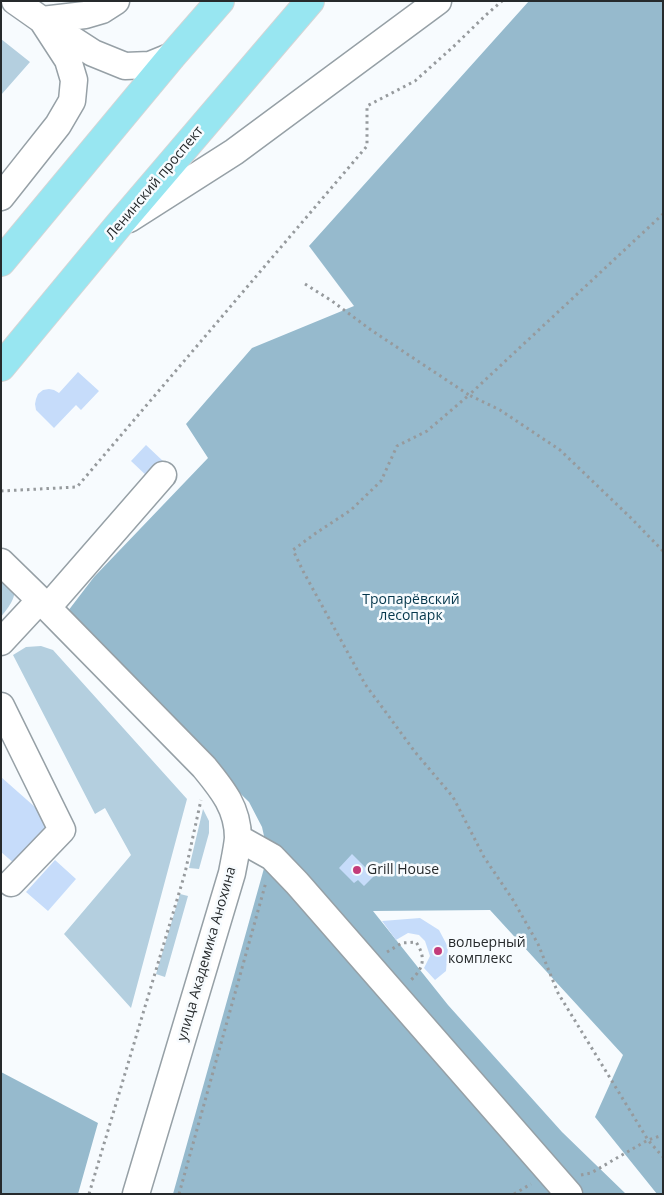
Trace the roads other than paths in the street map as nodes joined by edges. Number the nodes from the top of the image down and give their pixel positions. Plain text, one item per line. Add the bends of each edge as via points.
1 (116, 1) edge
2 (220, 1) edge
3 (438, 1) edge
4 (309, 3) edge
5 (28, 8) edge
6 (172, 56) junction
7 (1, 197) edge
8 (117, 227) junction
9 (1, 262) edge
10 (1, 367) edge
11 (163, 476) dead end
12 (1, 562) edge
13 (44, 604) junction
14 (1, 642) edge
15 (1, 706) edge
16 (238, 838) junction
17 (11, 883) dead end
18 (563, 1187) edge
19 (136, 1194) edge

1 - 5 street via 94,12
2 - 6 main road
3 - 8 street via 234,152
4 - 8 main road, Ленинский проспект
5 - 6 street via 93,53 125,66 150,65
5 - 7 street via 68,60 74,80 72,101 58,125
6 - 9 main road
8 - 10 main road, Ленинский проспект
11 - 13 street
12 - 13 street, улица Академика Анохина
13 - 14 street
13 - 16 street, улица Академика Анохина via 204,767 226,795 235,814
15 - 17 street via 62,830
16 - 18 street via 272,857
16 - 19 street, улица Академика Анохина via 232,873

